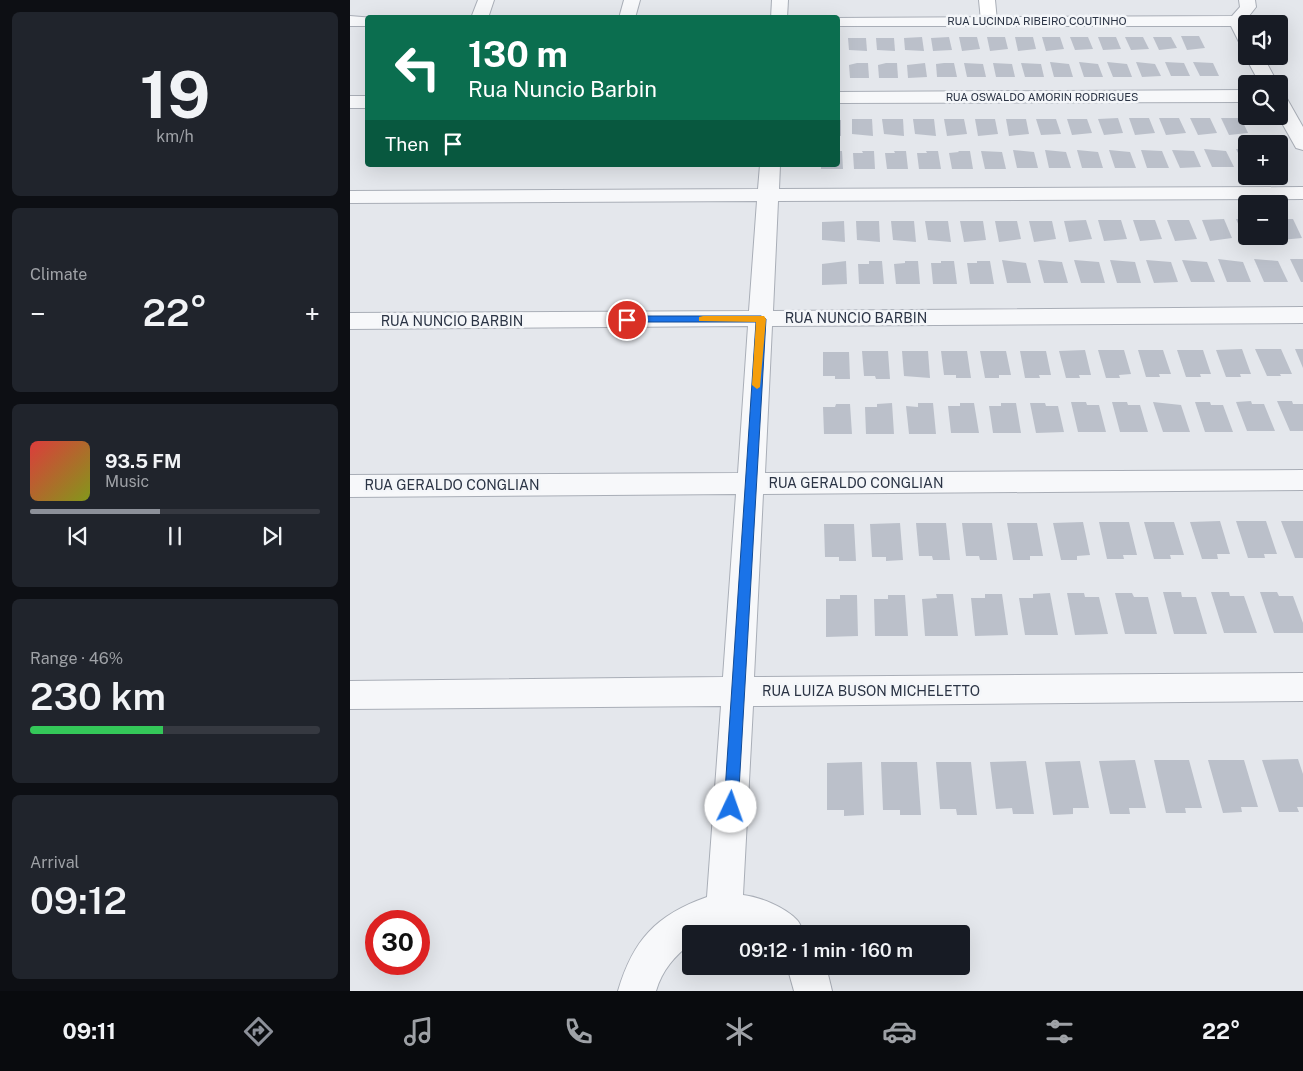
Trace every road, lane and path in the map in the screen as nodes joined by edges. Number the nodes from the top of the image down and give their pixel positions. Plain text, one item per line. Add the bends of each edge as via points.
1 (486, 0) edge
2 (632, 0) edge
3 (780, 0) edge
4 (986, 0) edge
5 (1247, 0) edge
6 (479, 15) edge
7 (628, 15) edge
8 (779, 15) edge
9 (1242, 15) edge
10 (350, 21) edge
11 (365, 21) edge
12 (840, 21) edge
13 (989, 21) junction
14 (1238, 21) edge
15 (1238, 96) edge
16 (840, 98) edge
17 (350, 102) edge
18 (365, 102) edge
19 (1288, 117) edge
20 (1303, 144) edge
21 (770, 167) edge
22 (1303, 193) edge
23 (768, 195) junction
24 (350, 197) edge
25 (1303, 315) edge
26 (761, 319) junction
27 (350, 321) edge
28 (1303, 480) edge
29 (751, 483) junction
30 (350, 486) edge
31 (1303, 688) edge
32 (738, 692) junction
33 (350, 695) edge
34 (724, 912) junction
35 (773, 925) edge
36 (810, 975) edge
37 (637, 991) edge
38 (813, 991) edge

1 - 6 street
2 - 7 street
3 - 8 street
4 - 13 street
5 - 9 street via 1248,7
10 - 11 street
12 - 13 street, RUA LUCINDA RIBEIRO COUTINHO
13 - 14 street, RUA LUCINDA RIBEIRO COUTINHO
15 - 16 street, RUA OSWALDO AMORIN RODRIGUES
17 - 18 street
19 - 20 street
21 - 23 street
22 - 23 street
23 - 24 street
23 - 26 street
25 - 26 street, RUA NUNCIO BARBIN
26 - 27 street, RUA NUNCIO BARBIN
26 - 29 street
28 - 29 street, RUA GERALDO CONGLIAN
29 - 30 street, RUA GERALDO CONGLIAN
29 - 32 street
31 - 32 street, RUA LUIZA BUSON MICHELETTO
32 - 33 street, RUA LUIZA BUSON MICHELETTO
32 - 34 street
34 - 35 street via 747,913
34 - 37 street via 702,916 682,926 663,942 648,962
36 - 38 street

